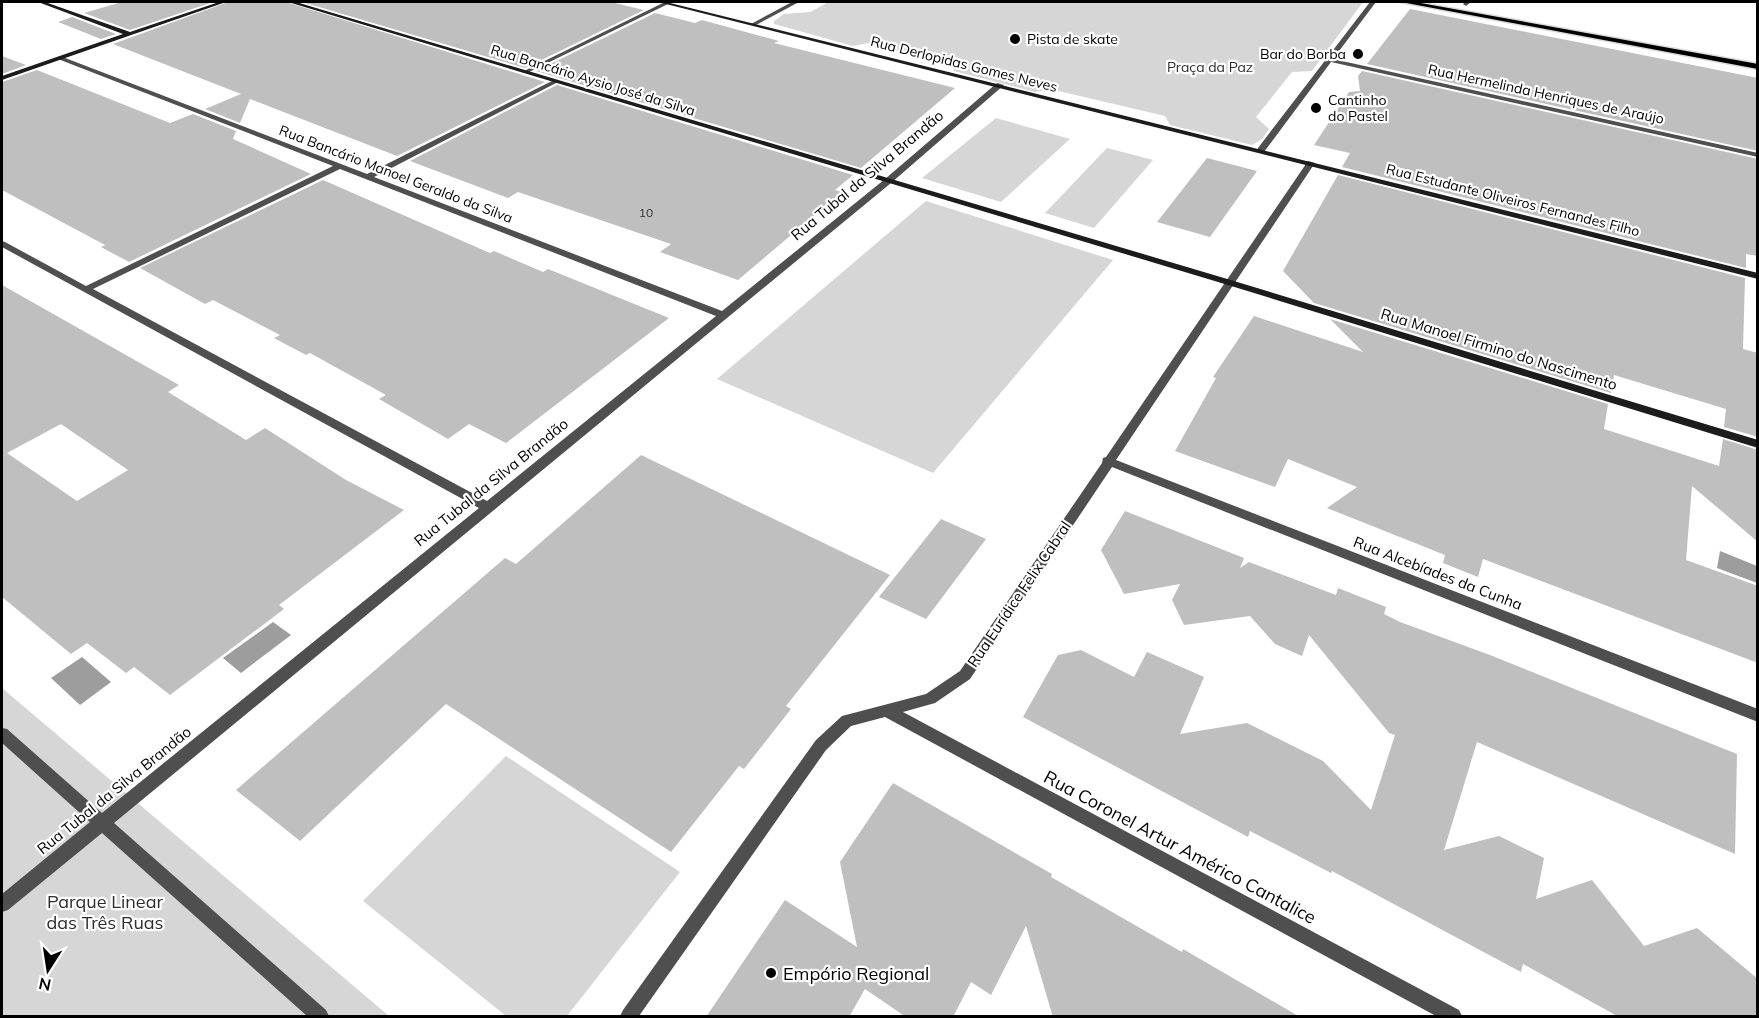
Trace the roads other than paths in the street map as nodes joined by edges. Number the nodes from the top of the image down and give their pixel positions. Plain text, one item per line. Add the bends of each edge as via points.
1 (41, 2) edge
2 (223, 2) edge
3 (291, 2) edge
4 (664, 2) edge
5 (796, 2) edge
6 (1373, 2) edge
7 (1405, 2) edge
8 (1454, 2) edge
9 (1467, 3) edge
10 (754, 24) junction
11 (129, 34) junction
12 (60, 58) junction
13 (1758, 58) edge
14 (1329, 60) junction
15 (1758, 68) edge
16 (525, 72) junction
17 (2, 78) edge
18 (556, 81) junction
19 (1000, 85) junction
20 (1261, 150) junction
21 (1758, 154) edge
22 (1311, 163) junction
23 (340, 166) junction
24 (367, 177) junction
25 (888, 181) junction
26 (2, 244) edge
27 (1758, 276) edge
28 (1231, 283) junction
29 (86, 289) junction
30 (723, 315) junction
31 (1758, 444) edge
32 (1107, 461) junction
33 (487, 507) junction
34 (889, 711) junction
35 (1758, 716) edge
36 (2, 734) edge
37 (99, 823) junction
38 (2, 904) edge
39 (320, 1017) edge
40 (629, 1017) edge
41 (1453, 1017) edge

1 - 11 street
2 - 11 street
3 - 16 street, Rua Bancário Aysio José da Silva
4 - 10 street, Rua Derlopidas Gomes Neves
4 - 16 street
5 - 10 street
6 - 14 street
7 - 15 main road
8 - 9 main road
9 - 13 main road
10 - 19 street, Rua Derlopidas Gomes Neves
11 - 12 street
12 - 17 street
12 - 23 street, Rua Bancário Manoel Geraldo da Silva
14 - 20 street
14 - 21 street, Rua Hermelinda Henriques de Araújo
16 - 18 street, Rua Bancário Aysio José da Silva
18 - 24 street
18 - 25 street, Rua Bancário Aysio José da Silva
19 - 20 street, Rua Derlopidas Gomes Neves
19 - 25 street, Rua Tubal da Silva Brandão
20 - 22 street, Rua Estudante Oliveiros Fernandes Filho
22 - 27 street, Rua Estudante Oliveiros Fernandes Filho
22 - 28 street, Rua Eurídice Felix Cabral
23 - 24 street, Rua Bancário Manoel Geraldo da Silva
23 - 29 street
24 - 30 street, Rua Bancário Manoel Geraldo da Silva
25 - 28 street, Rua Bancário Aysio José da Silva
25 - 30 street, Rua Tubal da Silva Brandão
26 - 29 street
28 - 31 street, Rua Manoel Firmino do Nascimento
28 - 32 street, Rua Eurídice Felix Cabral
29 - 33 street
30 - 33 street, Rua Tubal da Silva Brandão
32 - 34 street, Rua Eurídice Felix Cabral via 965,675 930,699
32 - 35 street, Rua Alcebíades da Cunha
33 - 37 street, Rua Tubal da Silva Brandão
34 - 40 street, Rua Eurídice Felix Cabral via 847,721 820,745
34 - 41 street, Rua Coronel Artur Américo Cantalice
36 - 37 street
37 - 38 street, Rua Tubal da Silva Brandão
37 - 39 street

